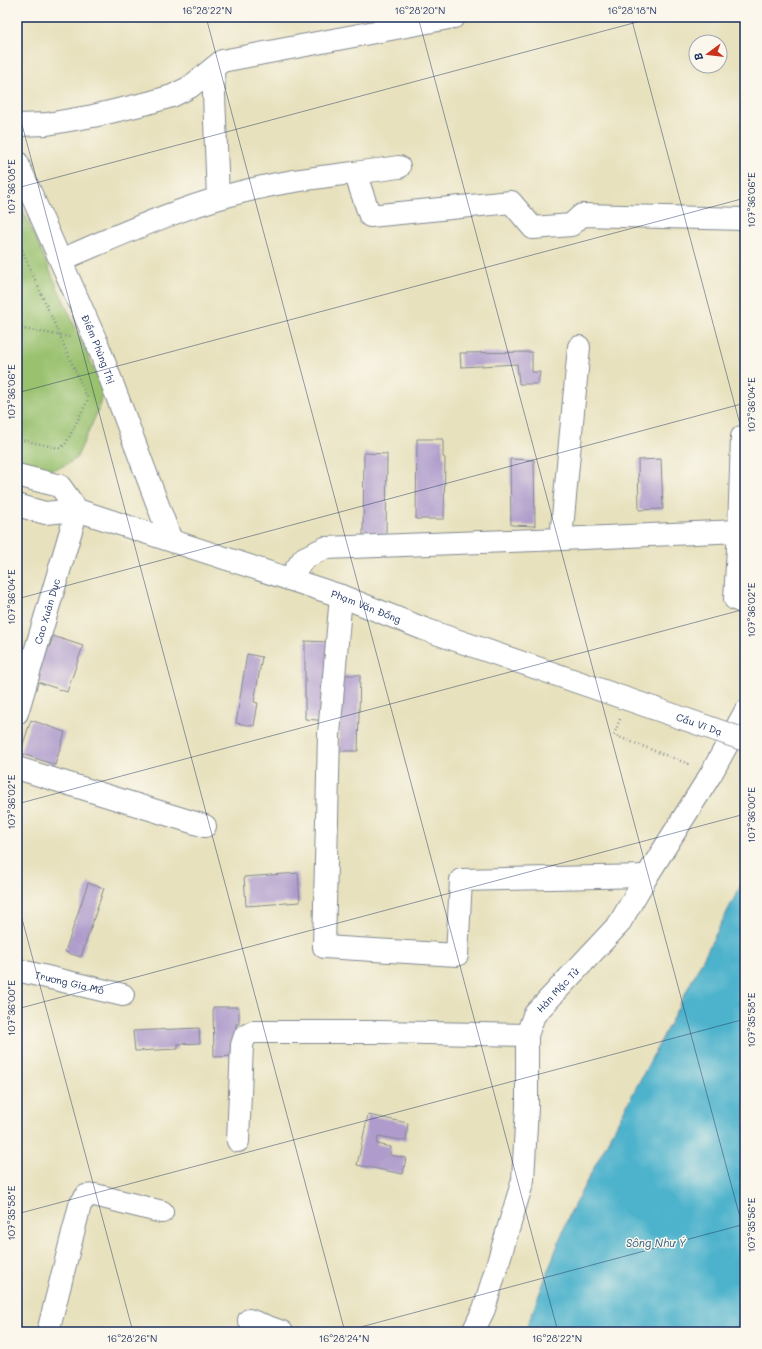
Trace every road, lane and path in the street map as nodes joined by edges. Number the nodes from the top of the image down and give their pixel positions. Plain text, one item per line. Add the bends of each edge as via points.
1 (454, 17) edge
2 (213, 69) junction
3 (17, 125) edge
4 (17, 162) edge
5 (399, 167) dead end
6 (355, 174) junction
7 (218, 198) junction
8 (745, 219) edge
9 (17, 239) edge
10 (61, 260) junction
11 (17, 328) edge
12 (59, 335) junction
13 (97, 343) junction
14 (580, 347) dead end
15 (742, 436) dead end
16 (17, 439) edge
17 (17, 475) edge
18 (17, 505) edge
19 (77, 510) junction
20 (739, 531) junction
21 (561, 539) junction
22 (171, 540) junction
23 (289, 579) junction
24 (340, 596) junction
25 (745, 603) edge
26 (653, 708) joint
27 (745, 712) edge
28 (17, 713) edge
29 (614, 735) dead end
30 (745, 740) edge
31 (17, 768) edge
32 (712, 774) junction
33 (205, 826) dead end
34 (647, 876) junction
35 (17, 970) edge
36 (122, 995) dead end
37 (527, 1035) junction
38 (238, 1140) dead end
39 (162, 1212) dead end
40 (250, 1320) dead end
41 (48, 1332) edge
42 (282, 1332) edge
43 (473, 1332) edge

1 - 2 main road via 222,62
2 - 3 main road via 190,87 172,96 148,103 77,119
2 - 7 main road
4 - 10 main road, Điềm Phùng Thị
5 - 6 main road
6 - 7 main road via 308,179
6 - 8 main road via 370,216 511,202 533,228 570,225 582,215
7 - 10 main road via 166,215
9 - 12 path
10 - 13 main road, Điềm Phùng Thị
11 - 12 path
12 - 13 path
12 - 16 path via 87,402 65,445 59,448
13 - 22 main road, Điềm Phùng Thị
14 - 21 main road
15 - 20 main road
17 - 19 main road via 60,486
18 - 19 main road, Phạm Văn Đồng via 45,513
19 - 22 main road, Phạm Văn Đồng
19 - 28 main road, Cao Xuân Dục
20 - 21 main road
20 - 25 main road via 735,599
21 - 23 main road via 325,548 304,558
22 - 23 main road, Phạm Văn Đồng
23 - 24 main road, Phạm Văn Đồng
24 - 26 main road, Phạm Văn Đồng via 424,629
24 - 34 main road via 329,734 324,947 457,955 461,880
26 - 30 main road, Cầu Vĩ Dạ, bridge
27 - 32 main road, Hàn Mặc Tử
29 - 32 path
31 - 33 main road
32 - 34 main road, Hàn Mặc Tử
34 - 37 main road, Hàn Mặc Tử via 618,924 534,1015
35 - 36 main road, Trương Gia Mô
37 - 38 main road via 252,1032 245,1036 242,1045
37 - 43 main road, Hàn Mặc Tử via 523,1180 484,1309
39 - 41 main road via 95,1195 86,1196 80,1206
40 - 42 main road

